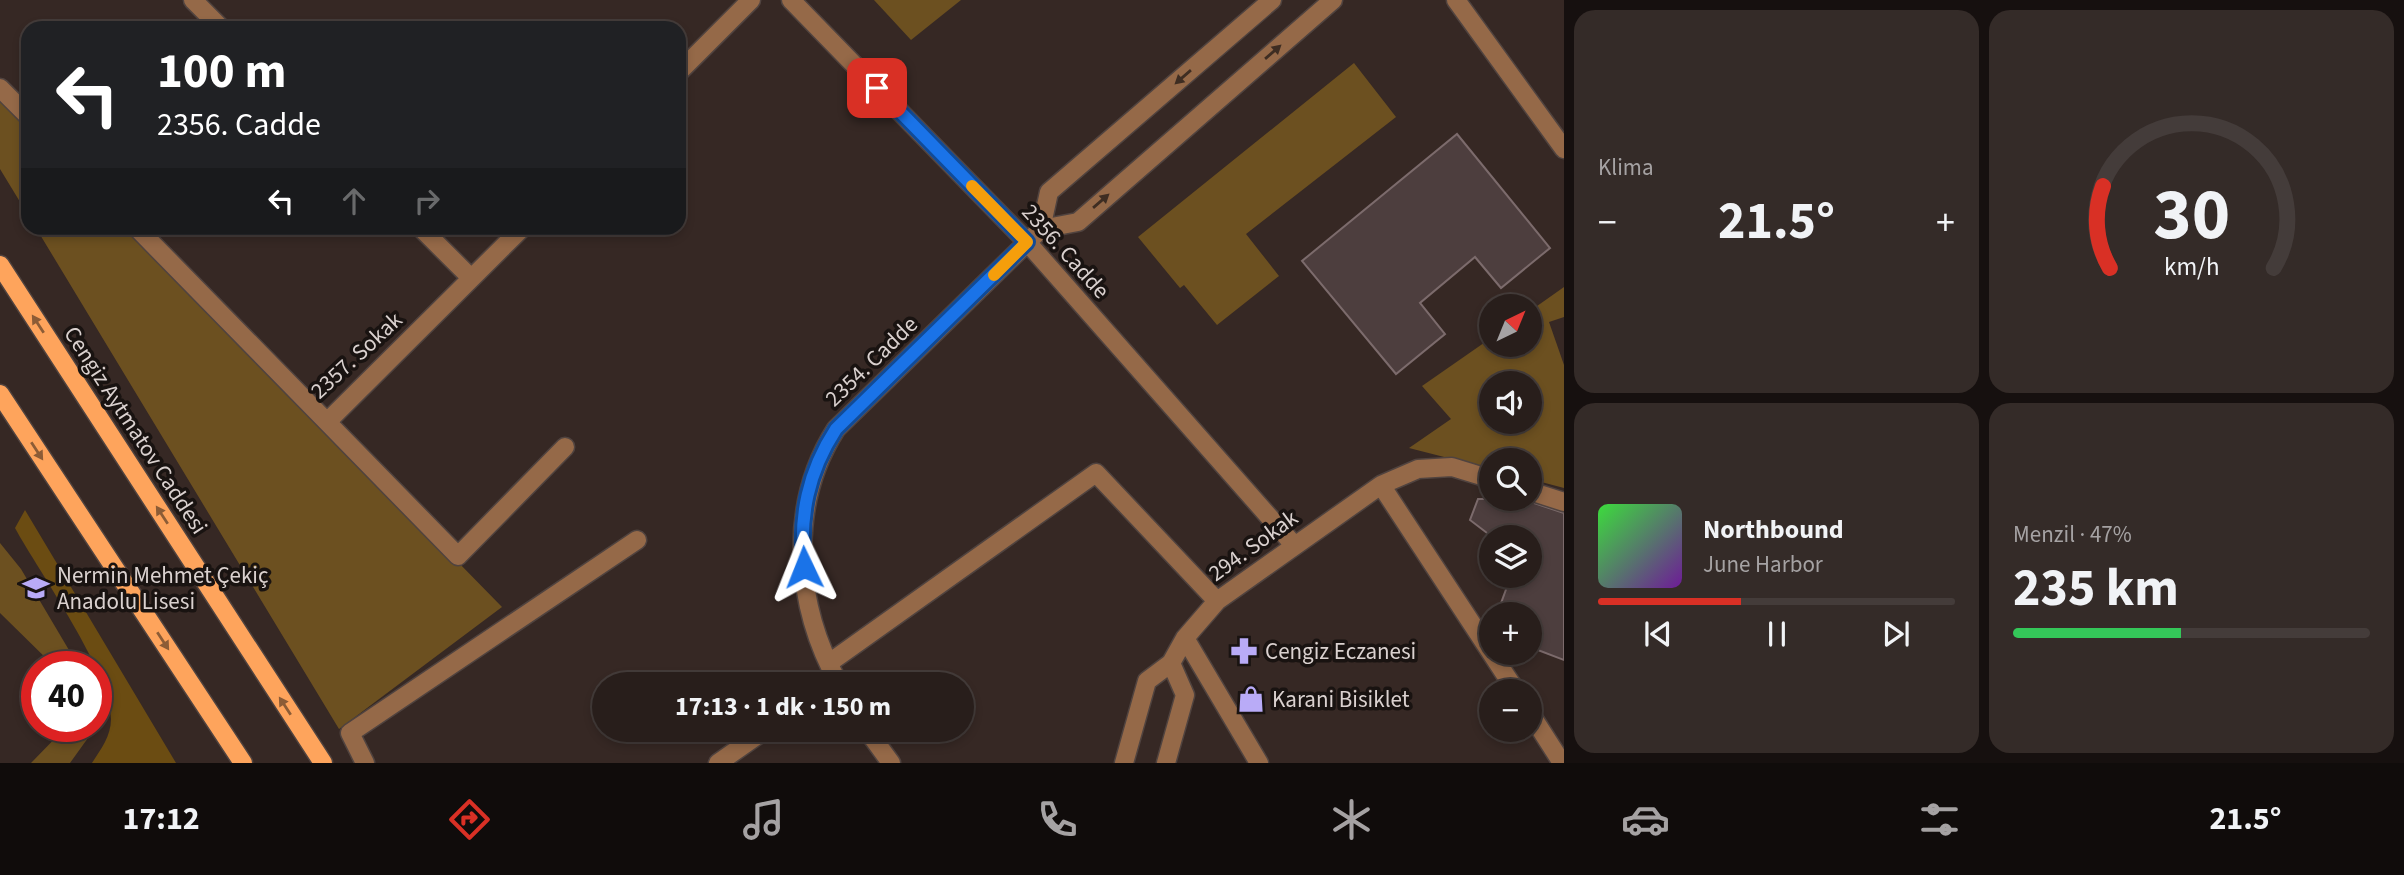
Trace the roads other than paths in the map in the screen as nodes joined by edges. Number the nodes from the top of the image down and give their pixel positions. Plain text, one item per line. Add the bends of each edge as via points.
1 (193, 0) edge
2 (751, 0) edge
3 (791, 0) edge
4 (1272, 0) edge
5 (1333, 0) edge
6 (1456, 0) edge
7 (214, 21) edge
8 (686, 65) edge
9 (0, 88) edge
10 (21, 109) edge
11 (1564, 149) edge
12 (1041, 229) junction
13 (144, 235) edge
14 (428, 235) edge
15 (515, 235) edge
16 (1027, 242) junction
17 (0, 265) edge
18 (471, 278) junction
19 (0, 394) edge
20 (327, 422) junction
21 (565, 447) dead end
22 (1479, 475) edge
23 (1381, 485) junction
24 (1542, 495) edge
25 (1564, 502) edge
26 (637, 540) dead end
27 (1294, 545) junction
28 (1217, 601) junction
29 (1185, 638) junction
30 (1171, 663) junction
31 (831, 672) edge
32 (841, 672) edge
33 (1508, 679) edge
34 (1542, 732) edge
35 (748, 742) edge
36 (876, 742) edge
37 (243, 763) edge
38 (323, 763) edge
39 (365, 763) edge
40 (718, 763) edge
41 (891, 763) edge
42 (1124, 763) edge
43 (1166, 763) edge
44 (1259, 763) edge
45 (1562, 763) edge

1 - 7 street
2 - 8 street
3 - 16 street, 2356. Cadde
4 -> 12 street via 1049,192
12 -> 5 street via 1078,222
6 - 11 street
9 - 10 street
12 - 16 street, 2354. Cadde
13 - 20 street, 2357. Sokak
14 - 18 street
15 - 18 street, 2357. Sokak
16 - 27 street, 2356. Cadde
16 - 31 street, 2354. Cadde via 836,429 823,450 806,494 802,551 813,621
38 -> 17 main road, Cengiz Aytmatov Caddesi
18 - 20 street, 2357. Sokak
19 -> 37 main road
20 - 21 street via 458,556
22 - 23 street, 294. Sokak via 1452,467 1418,470
23 - 27 street, 294. Sokak
23 - 33 street
24 - 25 street
26 - 39 street via 350,733
27 - 28 street, 294. Sokak
28 - 29 street, 294. Sokak
28 - 32 street via 1096,473
29 - 30 street, 294. Sokak
29 - 44 street
30 - 42 street, 294. Sokak via 1147,681
30 - 43 street via 1185,695
34 - 45 street
35 - 40 street
36 - 41 street

